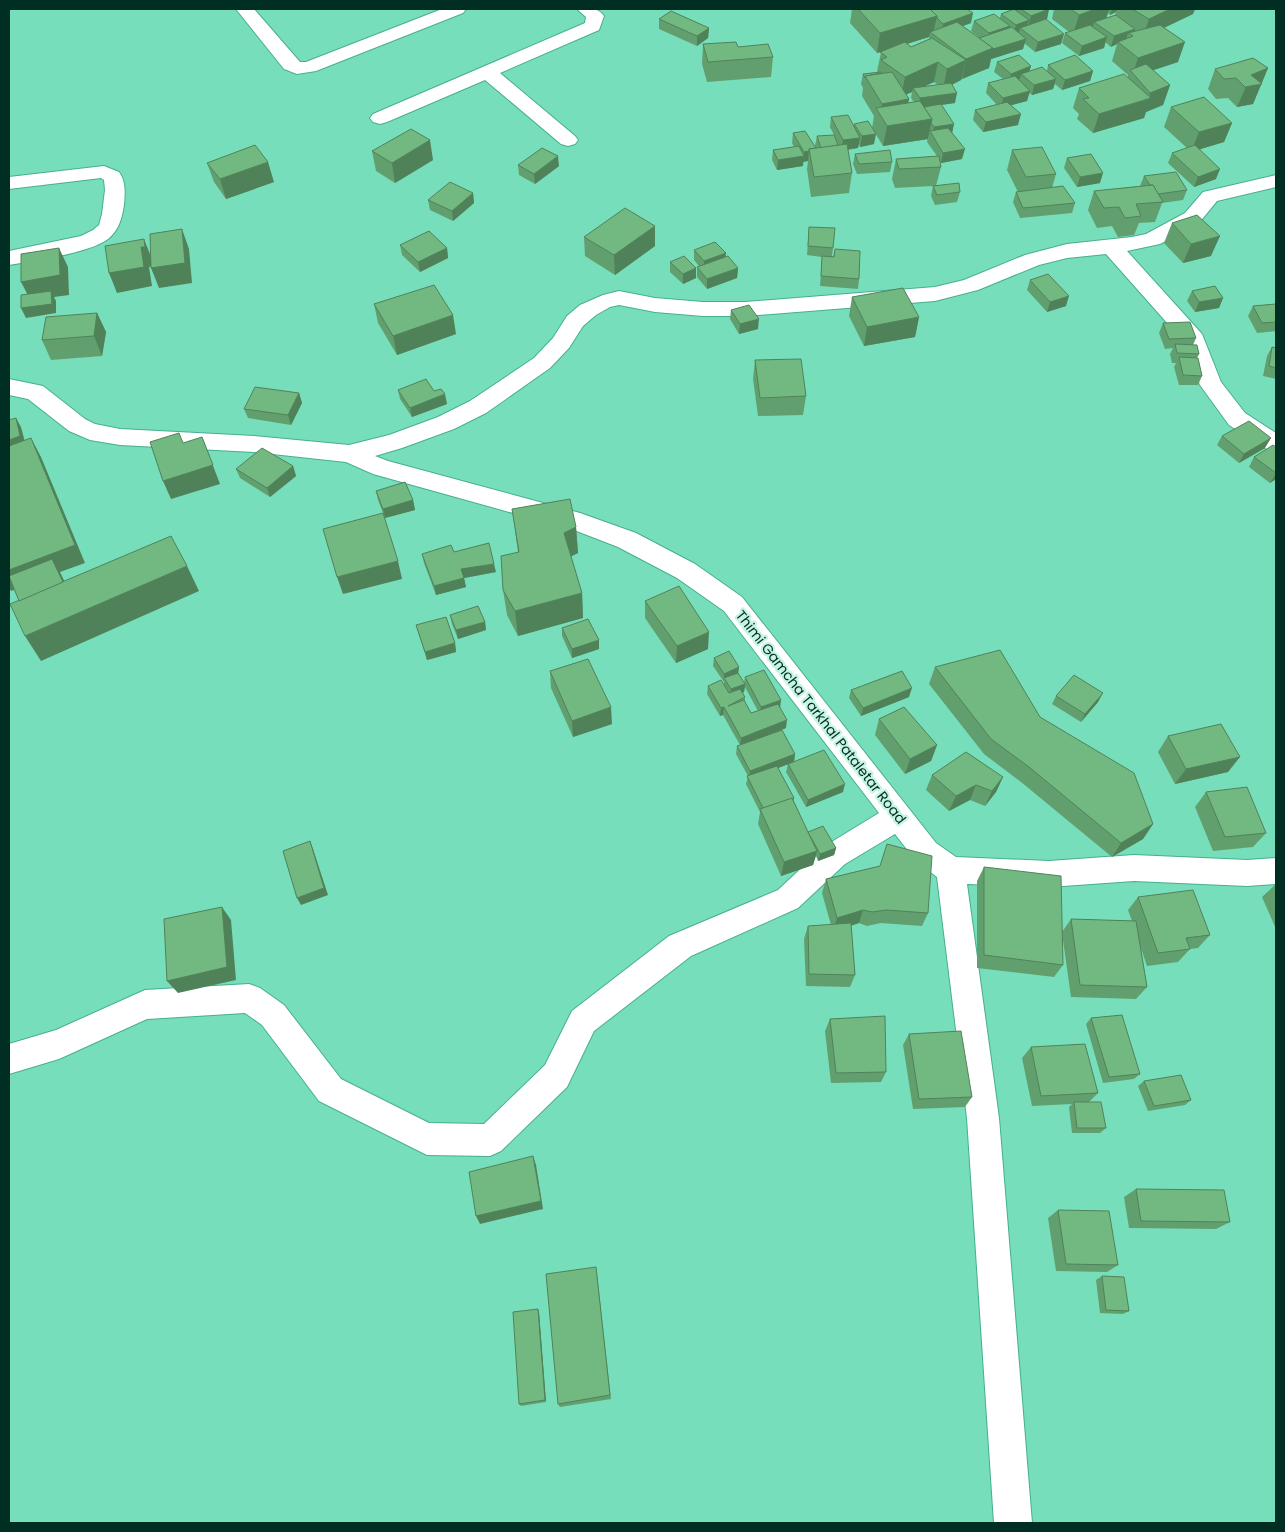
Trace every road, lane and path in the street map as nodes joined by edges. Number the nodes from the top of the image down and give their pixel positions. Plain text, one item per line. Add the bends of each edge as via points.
1 (245, 9) edge
2 (457, 9) edge
3 (586, 9) edge
4 (487, 72) junction
5 (380, 118) dead end
6 (568, 140) dead end
7 (1276, 180) edge
8 (9, 183) edge
9 (1111, 246) junction
10 (9, 258) edge
11 (9, 387) edge
12 (1276, 444) edge
13 (350, 454) junction
14 (898, 817) junction
15 (952, 870) junction
16 (1276, 871) edge
17 (9, 1059) edge
18 (1013, 1523) edge

1 - 2 street via 291,65 297,68 309,67
3 - 4 street via 595,16 593,26
4 - 5 street
4 - 6 street
7 - 9 street via 1210,196 1192,218 1153,239
8 - 10 street via 104,172 112,176 115,184 112,221 97,237 87,242
9 - 12 street via 1194,339 1211,385 1237,419
9 - 13 street via 1067,251 1041,258 970,285 935,294 745,309 703,309 619,298 603,302 574,321 561,343 542,363 478,407 446,423
11 - 13 street via 35,392 76,425 90,432
13 - 14 street, Thimi Gamcha Tarkhal Pataletar Road via 381,468 580,522 627,540 686,571 733,604
14 - 15 street, Thimi Gamcha Tarkhal Pataletar Road via 926,852
14 - 17 street via 835,855 788,899 680,946 583,1021 556,1076 490,1140 428,1139 330,1090 274,1015 249,998 145,1005 59,1044
15 - 16 street via 1049,874 1134,868 1247,873
15 - 18 street via 983,1118

